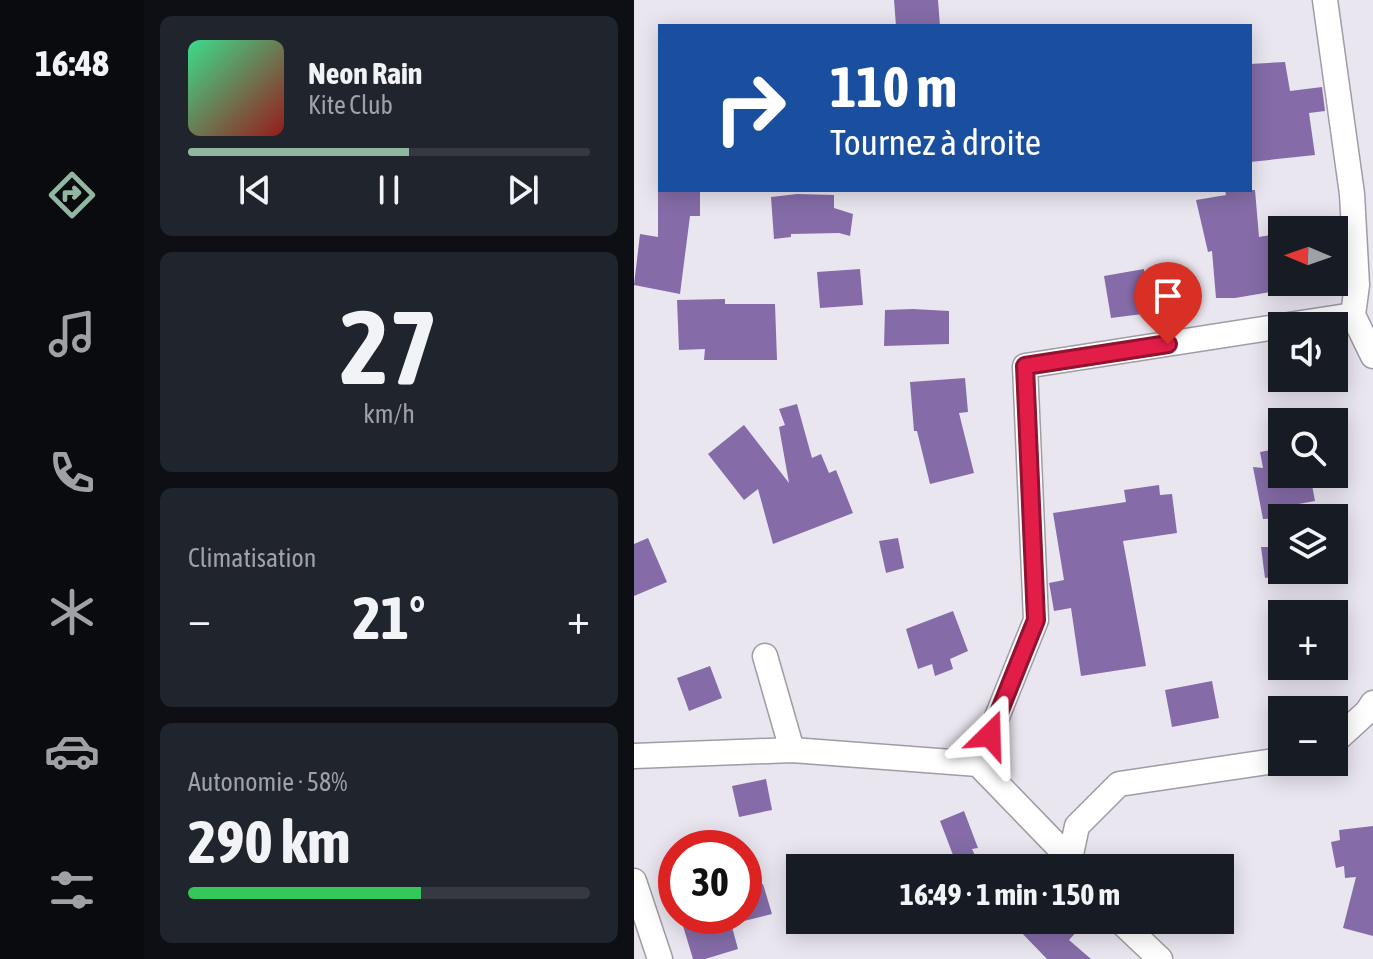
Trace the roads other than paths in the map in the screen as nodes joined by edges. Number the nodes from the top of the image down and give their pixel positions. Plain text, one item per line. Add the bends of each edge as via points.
1 (1325, 0) edge
2 (1353, 315) junction
3 (1348, 316) edge
4 (1268, 328) edge
5 (1373, 356) edge
6 (765, 656) dead end
7 (1373, 703) edge
8 (1348, 729) edge
9 (792, 750) junction
10 (634, 756) edge
11 (1268, 762) edge
12 (978, 764) junction
13 (1063, 854) edge
14 (1072, 854) edge
15 (634, 881) edge
16 (1134, 934) edge
17 (1160, 958) edge
18 (660, 959) edge

1 - 2 street via 1352,194 1357,285
2 - 3 street
2 - 5 street
4 - 12 street via 1025,366 1036,620
6 - 9 street
7 - 8 street
9 - 10 street
9 - 12 street
11 - 14 street via 1119,784 1077,826
12 - 13 street
15 - 18 street
16 - 17 street

